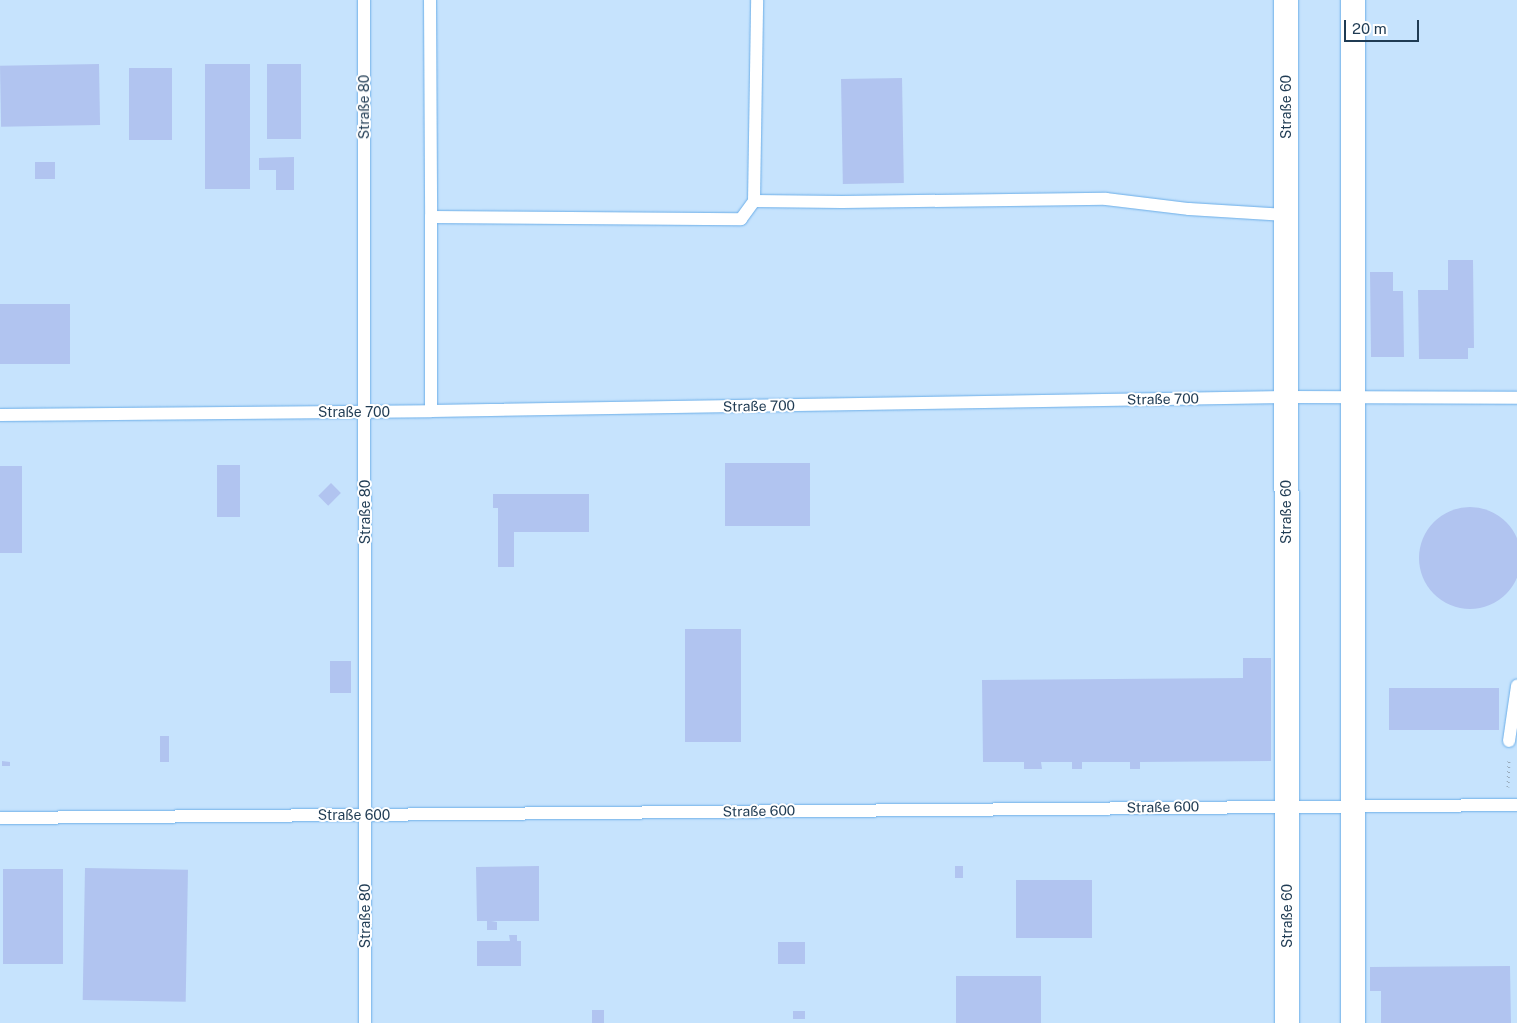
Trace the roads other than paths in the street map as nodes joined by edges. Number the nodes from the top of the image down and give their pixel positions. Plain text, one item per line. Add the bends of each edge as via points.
1 (364, 0) edge
2 (430, 0) edge
3 (757, 0) edge
4 (1286, 0) edge
5 (1353, 0) edge
6 (754, 201) junction
7 (1286, 215) junction
8 (431, 217) junction
9 (1285, 397) junction
10 (1352, 398) junction
11 (1517, 398) edge
12 (430, 411) junction
13 (365, 412) junction
14 (0, 415) edge
15 (1517, 686) edge
16 (1509, 741) road end
17 (1512, 805) edge
18 (1287, 806) junction
19 (1353, 806) junction
20 (365, 815) junction
21 (0, 818) edge
22 (365, 1023) edge
23 (1287, 1023) edge
24 (1353, 1023) edge

1 - 13 lane, Straße 80
2 - 8 lane
3 - 6 lane
4 - 7 street, Straße 60
5 - 10 street
6 - 7 lane via 1106,199 1189,209
6 - 8 lane via 741,219
7 - 9 street, Straße 60
8 - 12 lane
9 - 10 lane, Straße 700
9 - 12 lane, Straße 700
9 - 18 street, Straße 60
10 - 11 lane, Straße 700
10 - 19 street
12 - 13 lane, Straße 700
13 - 14 lane, Straße 700
13 - 20 lane, Straße 80
15 - 16 lane
17 - 19 lane, Straße 600
18 - 19 lane, Straße 600
18 - 20 lane, Straße 600
18 - 23 street, Straße 60
19 - 24 street
20 - 21 lane, Straße 600
20 - 22 lane, Straße 80

